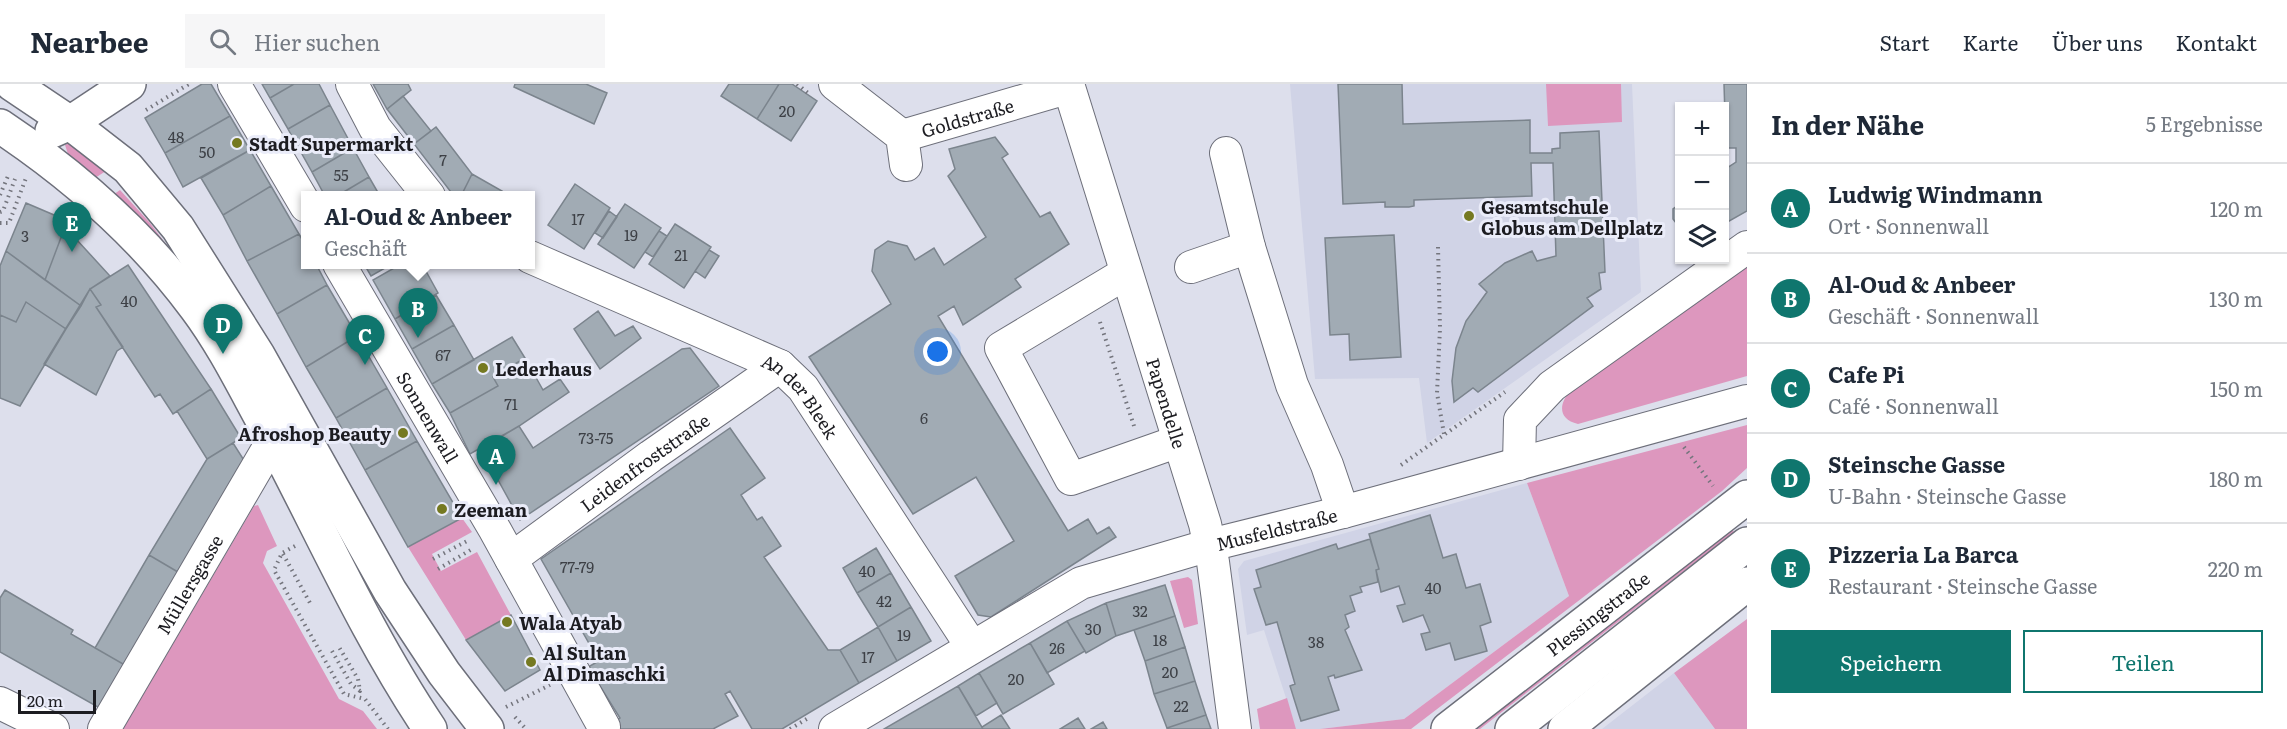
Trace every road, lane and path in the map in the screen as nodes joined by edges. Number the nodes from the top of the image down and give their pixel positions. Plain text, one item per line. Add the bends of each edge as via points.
1 (129, 84) edge
2 (189, 84) edge
3 (234, 84) edge
4 (352, 84) edge
5 (835, 84) edge
6 (1067, 86) edge
7 (29, 89) edge
8 (140, 114) dead end
9 (70, 123) junction
10 (13, 134) edge
11 (1226, 153) dead end
12 (8, 176) dead end
13 (26, 177) dead end
14 (15, 179) dead end
15 (426, 191) edge
16 (0, 195) edge
17 (301, 198) edge
18 (0, 212) edge
19 (0, 223) edge
20 (1249, 247) junction
21 (1438, 247) dead end
22 (1747, 247) edge
23 (535, 259) edge
24 (1191, 267) dead end
25 (342, 269) edge
26 (1126, 273) junction
27 (780, 366) junction
28 (1747, 400) edge
29 (1444, 434) dead end
30 (273, 440) junction
31 (1179, 441) junction
32 (1683, 446) dead end
33 (1519, 464) junction
34 (1740, 504) edge
35 (1343, 512) junction
36 (472, 538) dead end
37 (1747, 544) edge
38 (1210, 545) junction
39 (296, 546) dead end
40 (477, 546) dead end
41 (282, 553) junction
42 (433, 559) dead end
43 (511, 559) junction
44 (438, 569) dead end
45 (1747, 584) edge
46 (310, 603) dead end
47 (339, 647) dead end
48 (972, 647) junction
49 (332, 651) dead end
50 (574, 673) junction
51 (360, 691) junction
52 (365, 699) junction
53 (0, 703) edge
54 (496, 718) edge
55 (604, 727) dead end
56 (53, 729) edge
57 (104, 729) edge
58 (388, 729) edge
59 (430, 729) edge
60 (835, 729) edge
61 (1234, 729) edge
62 (1448, 729) edge
63 (1512, 729) edge
64 (1565, 729) edge

1 - 9 main road
2 - 8 path
3 - 17 street
4 - 15 street via 375,128
5 - 6 street, Goldstraße via 904,154
6 - 26 street, Papendelle
7 - 9 main road
7 - 10 main road
9 - 10 main road
9 - 54 main road via 128,168 178,228 258,355 390,591 444,673
10 - 30 main road via 92,194 151,253 196,308
11 - 20 street
12 - 16 path
13 - 19 path via 9,223
14 - 18 path
20 - 24 street
20 - 35 street via 1292,386
21 - 29 path via 1437,393
22 - 33 street via 1551,386 1520,420
23 - 27 street, An der Bleek
25 - 43 street, Sonnenwall
26 - 31 street, Papendelle
26 - 31 street via 1002,348 1071,479
27 - 43 street, Leidenfroststraße
27 - 48 street, An der Bleek via 803,388
28 - 33 street, Musfeldstraße
30 - 57 street, Müllersgasse
30 - 59 main road via 388,660
31 - 38 street, Papendelle
32 - 34 path
33 - 35 street, Musfeldstraße
34 - 62 main road, Plessingstraße
35 - 38 street, Musfeldstraße
36 - 42 path
37 - 63 main road, Plessingstraße
38 - 48 street, Musfeldstraße via 1081,583
38 - 61 street, Papendelle
39 - 41 path
40 - 44 path
41 - 46 path
41 - 52 path via 274,570 344,694
43 - 50 street, Sonnenwall
45 - 64 main road
47 - 51 path
48 - 60 street, Musfeldstraße
49 - 51 path via 351,684
50 - 54 path
50 - 55 street, Sonnenwall
51 - 52 path
52 - 58 path
53 - 56 street

